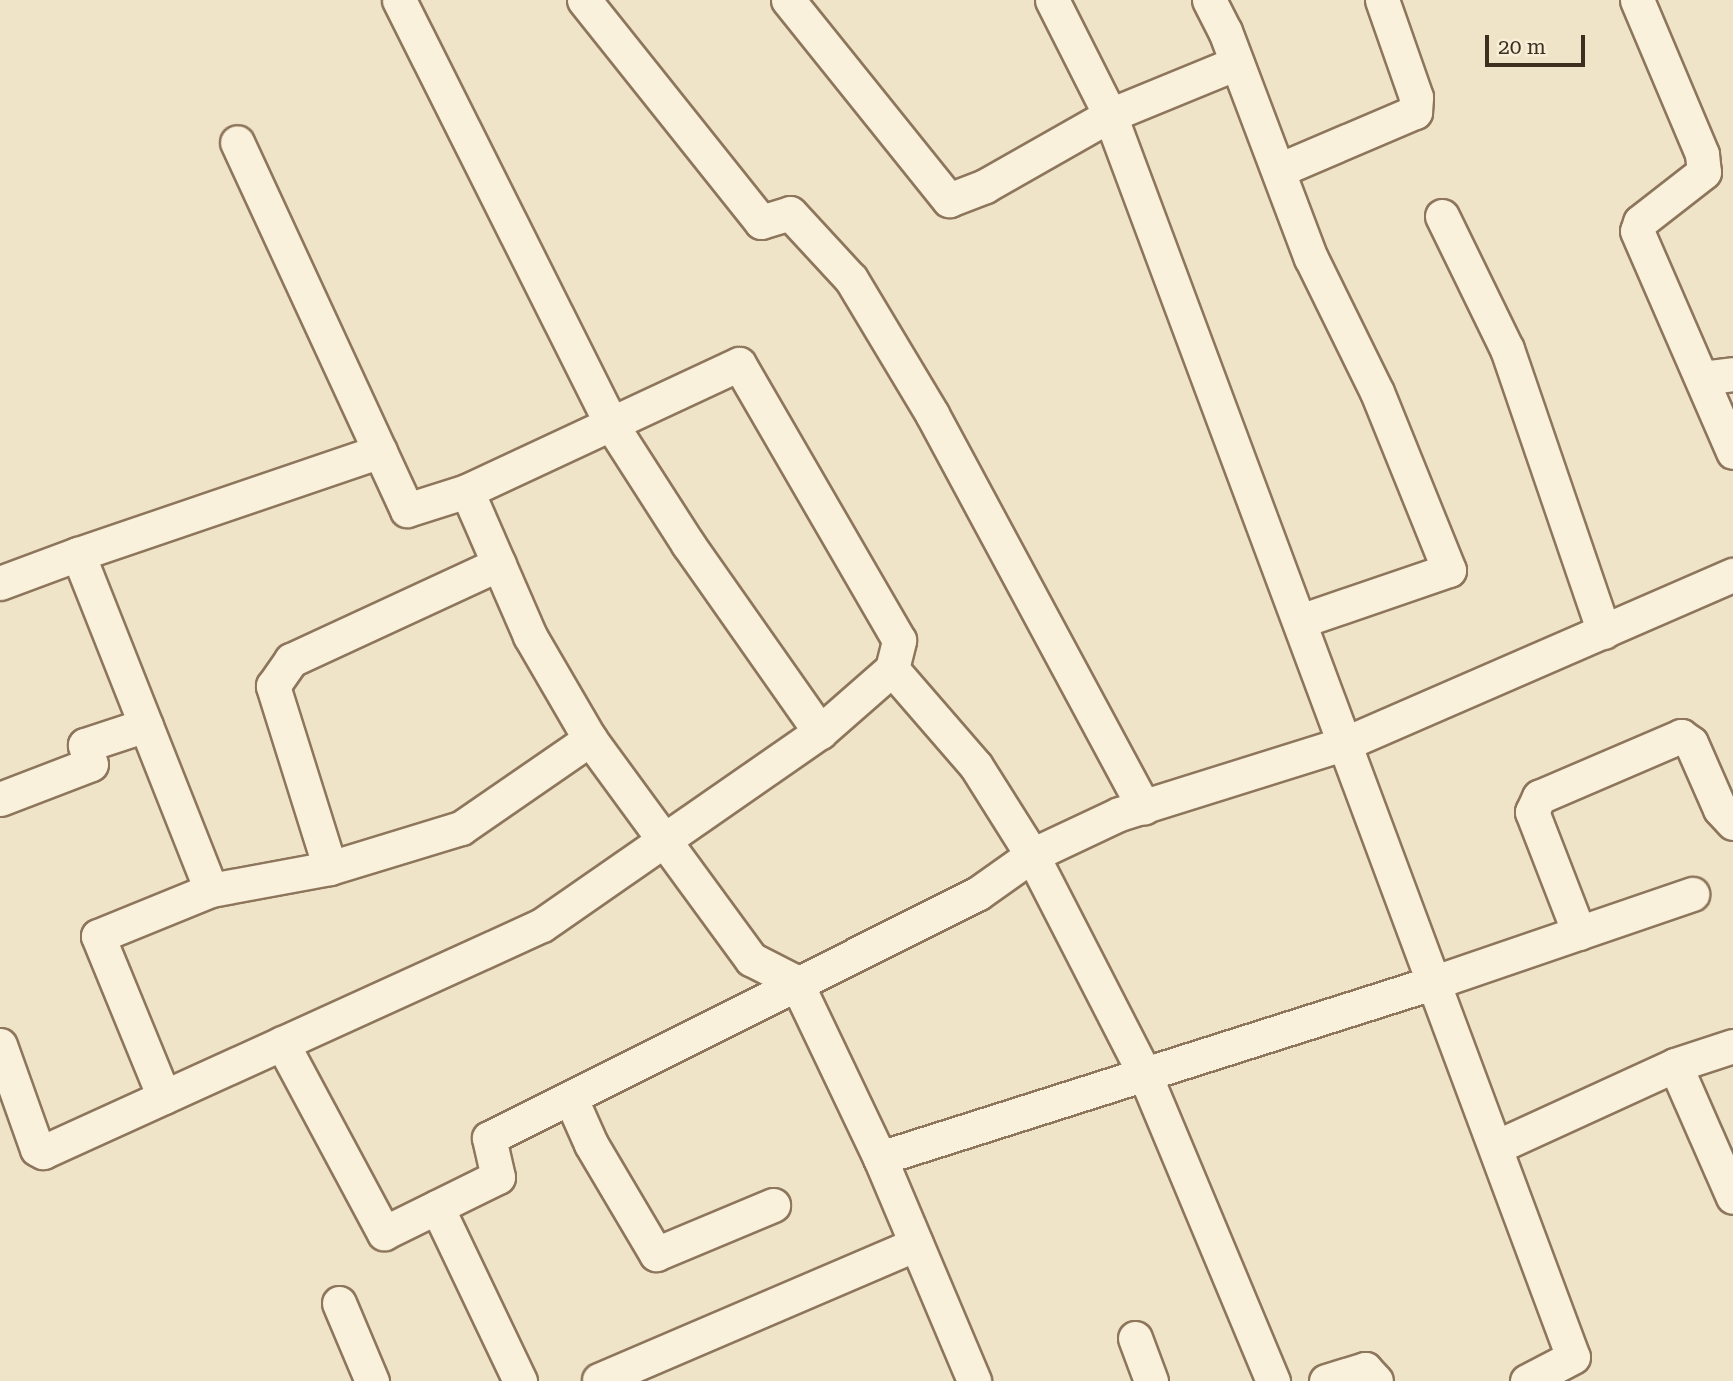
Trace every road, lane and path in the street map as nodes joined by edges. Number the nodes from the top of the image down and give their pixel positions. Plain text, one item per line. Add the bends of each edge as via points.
1 (399, 0) edge
2 (584, 0) edge
3 (788, 0) edge
4 (1052, 0) edge
5 (1209, 0) edge
6 (1382, 0) edge
7 (1637, 0) edge
8 (1237, 63) junction
9 (1110, 115) junction
10 (237, 142) dead end
11 (1279, 170) junction
12 (1442, 216) dead end
13 (1717, 376) edge
14 (611, 424) junction
15 (380, 451) junction
16 (1733, 452) edge
17 (467, 491) junction
18 (78, 554) junction
19 (499, 564) junction
20 (1733, 575) edge
21 (0, 583) edge
22 (1300, 621) junction
23 (1604, 632) junction
24 (892, 669) junction
25 (146, 725) junction
26 (820, 732) junction
27 (590, 739) junction
28 (1346, 743) junction
29 (0, 799) edge
30 (1144, 807) junction
31 (1733, 823) edge
32 (666, 838) junction
33 (1032, 855) junction
34 (330, 868) junction
35 (211, 890) junction
36 (1692, 894) dead end
37 (1579, 933) junction
38 (796, 982) junction
39 (1435, 982) junction
40 (282, 1043) junction
41 (0, 1045) edge
42 (1733, 1046) edge
43 (1675, 1065) junction
44 (1145, 1075) junction
45 (164, 1097) junction
46 (571, 1099) junction
47 (1496, 1147) junction
48 (880, 1158) junction
49 (1733, 1197) edge
50 (773, 1205) dead end
51 (437, 1207) junction
52 (916, 1244) junction
53 (340, 1303) dead end
54 (1135, 1338) dead end
55 (599, 1380) edge
56 (372, 1381) edge
57 (520, 1381) edge
58 (974, 1381) edge
59 (1151, 1381) edge
60 (1273, 1381) edge
61 (1326, 1381) edge
62 (1376, 1381) edge
63 (1527, 1381) edge

1 - 14 street
2 - 30 street via 761,222 790,213 851,279 932,414
3 - 9 street via 949,200 985,186
4 - 9 street
5 - 8 street
6 - 11 street via 1416,97 1415,112
7 - 13 street via 1702,154 1704,172 1636,228
8 - 9 street
8 - 11 street
9 - 22 street
10 - 15 street
11 - 22 street via 1311,258 1377,392 1449,570
12 - 23 street via 1507,349
13 - 16 street
14 - 17 street
14 - 24 street via 739,364 899,640
14 - 26 street via 688,544
15 - 17 street via 407,509
15 - 18 street
17 - 19 street
18 - 21 street
18 - 25 street
19 - 27 street via 530,636
19 - 34 street via 291,660 273,686
20 - 23 street
22 - 28 street
23 - 28 street
24 - 26 street
24 - 33 street via 976,766
25 - 29 street via 86,745 91,764
25 - 35 street
26 - 32 street
27 - 32 street
27 - 34 street via 461,828
28 - 30 street
28 - 39 street
30 - 33 street
31 - 37 street via 1720,809 1691,743 1681,736 1539,797 1532,812
32 - 38 street via 751,959
32 - 40 street via 542,925
33 - 38 street via 978,894
33 - 44 street
34 - 35 street
35 - 45 street via 98,936
36 - 37 street
37 - 39 street
38 - 46 street
38 - 48 street
39 - 44 street
39 - 47 street
40 - 45 street
40 - 51 street via 384,1233
41 - 45 street via 37,1149 43,1152
42 - 43 street
43 - 47 street
43 - 49 street
44 - 48 street
44 - 60 street
46 - 50 street via 591,1144 656,1254
46 - 51 street via 489,1138 498,1177
47 - 63 street via 1573,1357
48 - 52 street
51 - 57 street
52 - 55 street
52 - 58 street
53 - 56 street
54 - 59 street
61 - 62 street via 1365,1369

